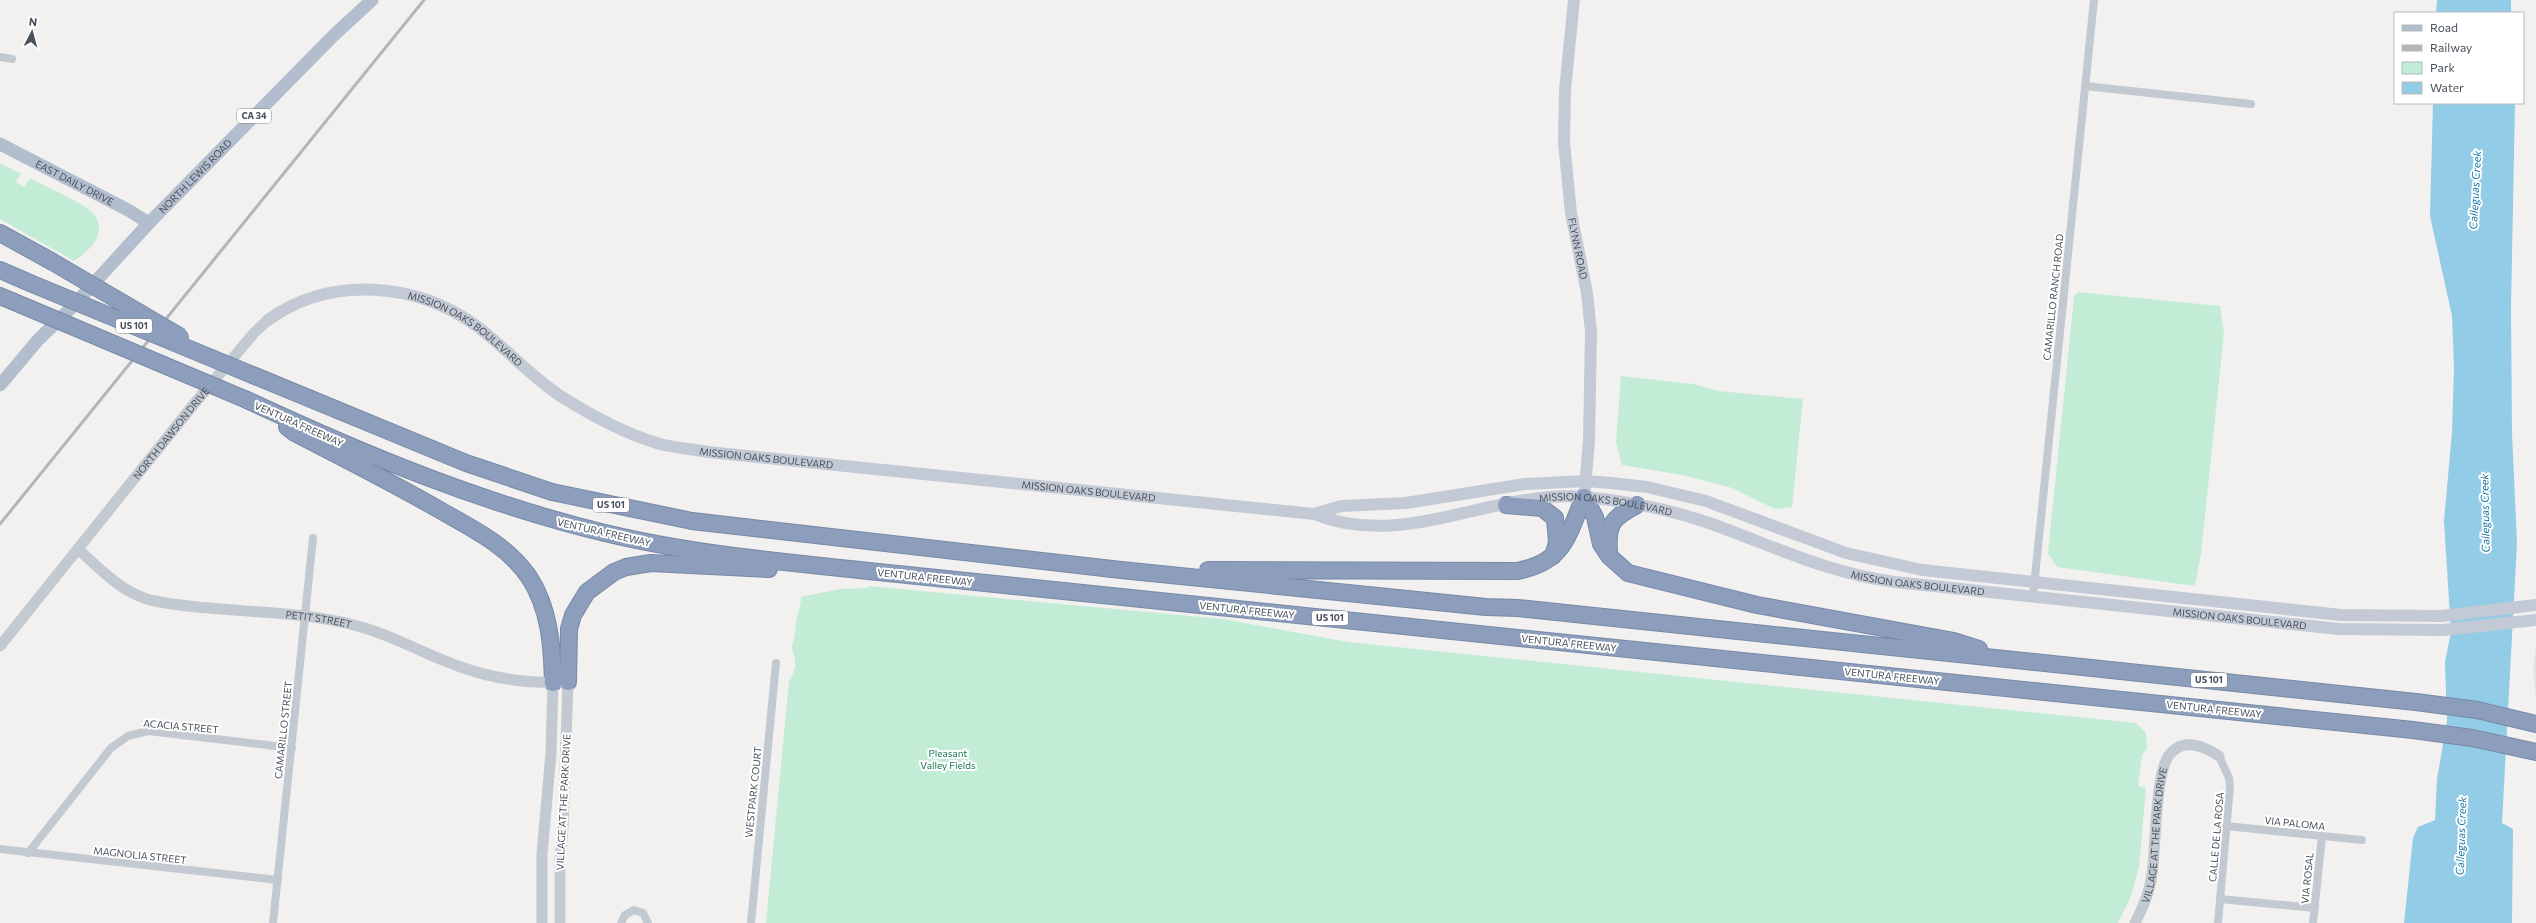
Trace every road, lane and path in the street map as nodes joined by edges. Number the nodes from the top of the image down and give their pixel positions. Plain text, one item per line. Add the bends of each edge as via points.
1 (372, 0) edge
2 (1574, 0) edge
3 (2094, 0) edge
4 (0, 57) edge
5 (12, 58) dead end
6 (2085, 86) junction
7 (2251, 104) dead end
8 (0, 144) edge
9 (149, 223) junction
10 (0, 233) edge
11 (0, 270) edge
12 (4, 304) edge
13 (268, 320) joint
14 (238, 369) junction
15 (0, 385) edge
16 (268, 410) junction
17 (1586, 481) junction
18 (1584, 497) junction
19 (1506, 505) junction
20 (1637, 505) junction
21 (1314, 514) junction
22 (313, 538) dead end
23 (78, 550) junction
24 (1609, 556) junction
25 (1551, 559) junction
26 (858, 570) junction
27 (1121, 570) junction
28 (2034, 582) junction
29 (2033, 596) junction
30 (2205, 602) junction
31 (2112, 605) junction
32 (2536, 605) edge
33 (304, 617) junction
34 (2536, 620) edge
35 (0, 646) edge
36 (2003, 658) junction
37 (776, 663) dead end
38 (560, 682) junction
39 (2535, 724) edge
40 (292, 748) junction
41 (2532, 751) edge
42 (2219, 756) joint
43 (2226, 826) junction
44 (2322, 836) junction
45 (2362, 840) dead end
46 (0, 849) edge
47 (28, 853) junction
48 (278, 880) junction
49 (2220, 899) junction
50 (2315, 908) junction
51 (650, 922) edge
52 (273, 923) edge
53 (542, 923) edge
54 (560, 923) edge
55 (622, 923) edge
56 (751, 923) edge
57 (2134, 923) edge
58 (2218, 923) edge
59 (2313, 923) edge

1 - 9 main road, NORTH LEWIS ROAD / CA 34 via 333,36
2 - 17 main road, FLYNN ROAD via 1565,90 1564,143 1571,213 1587,293 1591,332 1592,364
3 - 6 street, CAMARILLO RANCH ROAD
4 - 5 street
6 - 7 street
6 - 28 street, CAMARILLO RANCH ROAD
8 - 9 main road, EAST DAILY DRIVE
9 - 15 main road, NORTH LEWIS ROAD / CA 34 via 38,340
10 - 14 highway, bridge
11 - 14 highway, US 101, bridge
12 - 16 highway, VENTURA FREEWAY / US 101, bridge via 126,350
13 - 21 main road, MISSION OAKS BOULEVARD via 296,303 329,292 363,289 392,291 425,299 456,313 478,327 543,384 562,397 632,434 661,444 759,458
13 - 23 street, NORTH DAWSON DRIVE via 194,404
14 - 27 highway, US 101 via 466,463 552,492 692,521
16 - 26 highway, VENTURA FREEWAY / US 101 via 444,484 557,521 675,547
16 - 38 highway via 295,433 402,488 485,535 504,549 529,578 542,602
17 - 18 main road, FLYNN ROAD
17 - 21 main road, MISSION OAKS BOULEVARD via 1525,484 1406,503 1341,506
17 - 28 main road, MISSION OAKS BOULEVARD via 1674,492 1736,511 1846,553 1891,565
18 - 19 main road, MISSION OAKS BOULEVARD via 1553,498
18 - 20 main road, MISSION OAKS BOULEVARD
18 - 24 highway via 1595,517 1601,544
18 - 25 highway via 1569,537
19 - 21 main road, MISSION OAKS BOULEVARD via 1430,521 1379,527 1336,523
19 - 25 highway via 1542,508 1555,518 1557,543
20 - 24 highway via 1621,513 1610,525
20 - 29 main road, MISSION OAKS BOULEVARD via 1710,524 1820,566 1855,575 1896,582
22 - 33 street, CAMARILLO STREET
23 - 33 street, PETIT STREET via 117,584 146,599 162,603
23 - 35 street, NORTH DAWSON DRIVE
24 - 36 highway via 1628,573 1657,582 1704,590 1757,605 1954,641
25 - 27 highway via 1537,567 1518,571
26 - 38 highway via 738,569 651,563 626,567 603,578 587,592 573,615
26 - 41 highway, VENTURA FREEWAY / US 101 via 2413,730 2472,738
27 - 36 highway, US 101
28 - 29 street, CAMARILLO RANCH ROAD
28 - 30 main road, MISSION OAKS BOULEVARD
29 - 31 main road, MISSION OAKS BOULEVARD
30 - 31 main road via 2185,607 2128,601
30 - 32 main road, MISSION OAKS BOULEVARD via 2340,615 2408,616 2466,614
31 - 34 main road, MISSION OAKS BOULEVARD via 2339,629 2467,629
33 - 38 street, PETIT STREET via 354,625 384,634 483,675
33 - 40 street, CAMARILLO STREET
36 - 39 highway, US 101 via 2416,702 2477,710
37 - 56 street, WESTPARK COURT
38 - 53 street, VILLAGE AT THE PARK DRIVE via 542,854
38 - 54 street, VILLAGE AT THE PARK DRIVE via 563,827
40 - 47 street, ACACIA STREET via 148,731 128,736 111,748
40 - 48 street, CAMARILLO STREET
42 - 43 street, CALLE DE LA ROSA via 2230,786
42 - 57 street, VILLAGE AT THE PARK DRIVE via 2197,744 2182,745 2169,754 2163,768 2152,875 2143,908
43 - 44 street, VIA PALOMA
43 - 49 street, CALLE DE LA ROSA
44 - 45 street, VIA PALOMA
44 - 50 street, VIA ROSAL
46 - 47 street, MAGNOLIA STREET
47 - 48 street, MAGNOLIA STREET
48 - 52 street, CAMARILLO STREET
49 - 50 street
49 - 58 street, CALLE DE LA ROSA
50 - 59 street, VIA ROSAL
51 - 55 street via 641,912 634,910 625,915

